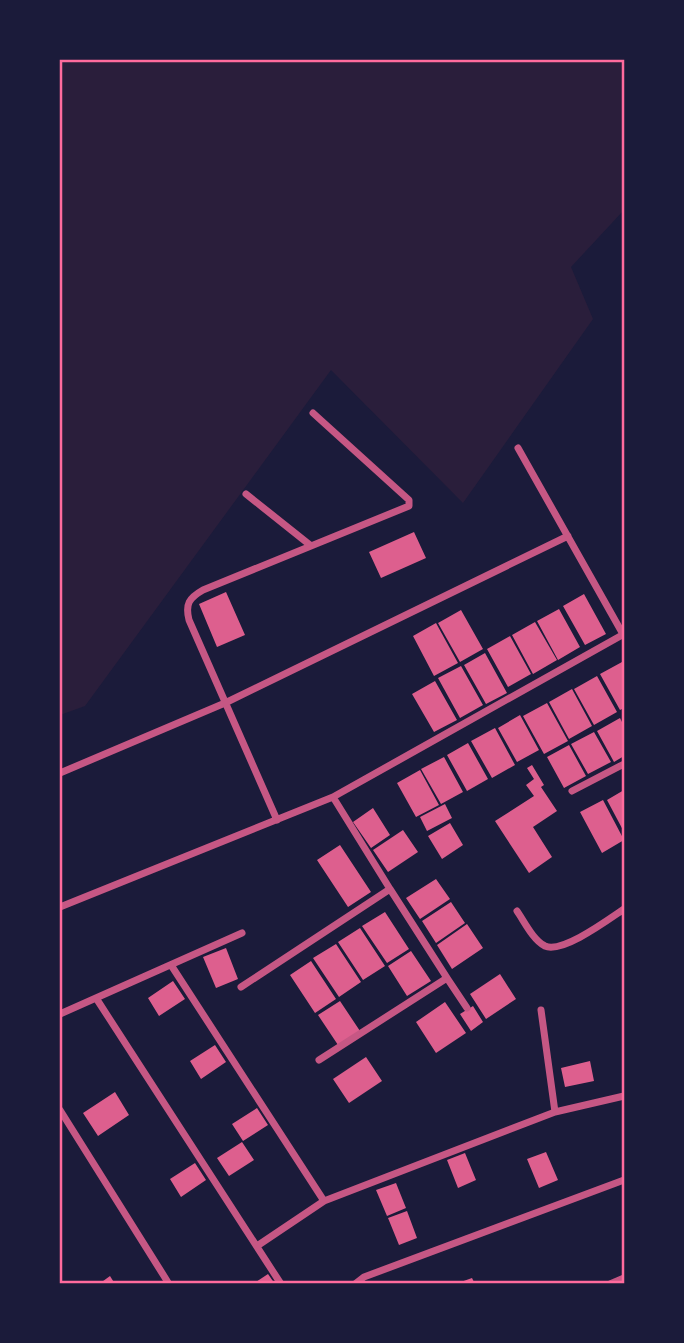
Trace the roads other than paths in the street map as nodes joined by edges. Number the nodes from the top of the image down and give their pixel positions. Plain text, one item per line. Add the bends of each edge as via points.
1 (313, 413) dead end
2 (518, 448) dead end
3 (246, 494) dead end
4 (569, 537) junction
5 (310, 545) junction
6 (624, 635) edge
7 (225, 703) junction
8 (625, 764) edge
9 (60, 773) edge
10 (572, 791) dead end
11 (333, 797) junction
12 (277, 820) junction
13 (390, 890) junction
14 (60, 907) edge
15 (625, 909) edge
16 (517, 911) dead end
17 (242, 933) dead end
18 (171, 965) junction
19 (447, 978) junction
20 (241, 987) dead end
21 (96, 998) junction
22 (467, 1009) dead end
23 (541, 1010) dead end
24 (60, 1014) edge
25 (319, 1060) dead end
26 (625, 1096) edge
27 (60, 1110) edge
28 (555, 1112) junction
29 (625, 1180) edge
30 (324, 1201) junction
31 (257, 1246) junction
32 (625, 1278) edge
33 (169, 1283) edge
34 (281, 1283) edge
35 (355, 1283) edge
36 (610, 1283) edge

1 - 5 street via 411,503
2 - 4 street
3 - 5 street
4 - 6 street
4 - 7 street
5 - 7 street via 191,597 186,607 189,620
6 - 11 street
7 - 9 street
7 - 12 street
8 - 10 street
11 - 12 street
11 - 13 street
12 - 14 street
13 - 19 street
13 - 20 street
15 - 16 street via 554,947 536,938
17 - 18 street
18 - 21 street
18 - 30 street
19 - 22 street
19 - 25 street
21 - 24 street
21 - 31 street
23 - 28 street
26 - 28 street
27 - 33 street
28 - 30 street
29 - 35 street
30 - 31 street
31 - 34 street
32 - 36 street

